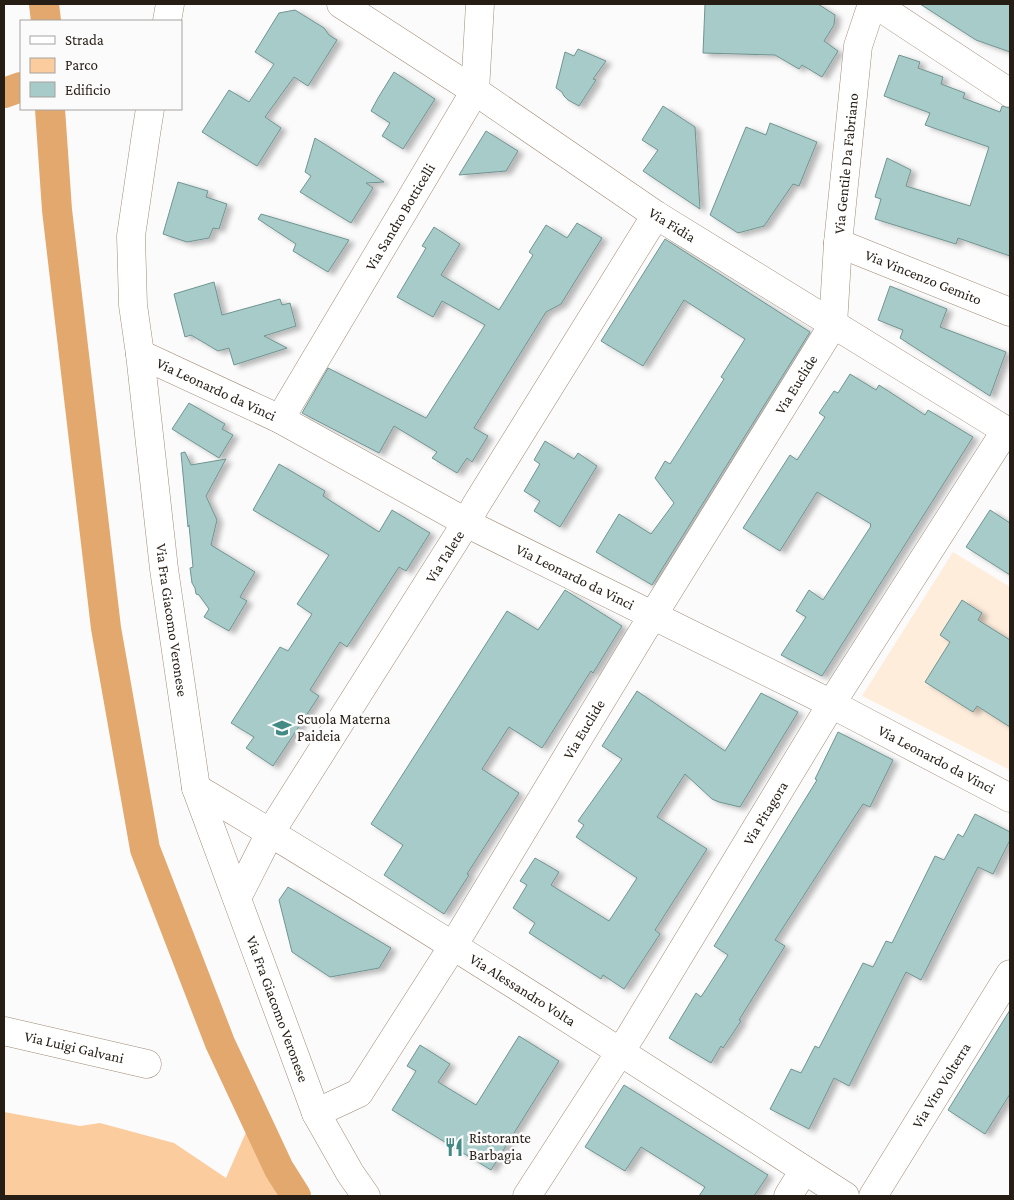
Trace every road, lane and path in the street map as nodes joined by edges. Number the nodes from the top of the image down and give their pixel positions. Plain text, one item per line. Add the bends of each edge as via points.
1 (170, 4) edge
2 (341, 4) edge
3 (480, 4) edge
4 (872, 4) edge
5 (875, 4) edge
6 (167, 20) edge
7 (475, 92) junction
8 (1010, 93) edge
9 (150, 110) edge
10 (656, 215) junction
11 (838, 243) junction
12 (1010, 312) edge
13 (833, 325) junction
14 (140, 354) junction
15 (280, 419) junction
16 (1008, 432) edge
17 (466, 523) junction
18 (653, 616) junction
19 (831, 704) junction
20 (196, 788) junction
21 (1010, 798) edge
22 (270, 833) junction
23 (236, 898) junction
24 (453, 946) junction
25 (1010, 974) edge
26 (4, 1031) edge
27 (620, 1052) junction
28 (147, 1064) dead end
29 (316, 1113) junction
30 (804, 1170) junction
31 (366, 1196) edge
32 (528, 1196) edge
33 (788, 1196) edge
34 (845, 1196) edge
35 (873, 1196) edge

1 - 6 street
2 - 7 street, Via Fidia
3 - 7 street, Via Sandro Botticelli
4 - 11 street, Via Gentile Da Fabriano via 858,46
5 - 8 street
7 - 10 street, Via Fidia
7 - 15 street, Via Sandro Botticelli
9 - 14 street, Via Fra Giacomo Veronese via 132,236 133,304
10 - 13 street, Via Fidia
10 - 17 street, Via Talete
11 - 12 street, Via Vincenzo Gemito
11 - 13 street, Via Gentile Da Fabriano
13 - 16 street, Via Fidia
13 - 18 street, Via Euclide
14 - 15 street, Via Leonardo da Vinci
14 - 20 street, Via Fra Giacomo Veronese via 164,569
15 - 17 street, Via Leonardo da Vinci
16 - 19 street, Via Pitagora
17 - 18 street, Via Leonardo da Vinci
17 - 22 street, Via Talete
18 - 19 street, Via Leonardo da Vinci
18 - 24 street, Via Euclide
19 - 21 street, Via Leonardo da Vinci
19 - 27 street, Via Pitagora
20 - 22 street, Via Alessandro Volta
20 - 23 street, Via Fra Giacomo Veronese
22 - 23 street, Via Talete
22 - 24 street, Via Alessandro Volta
23 - 29 street, Via Fra Giacomo Veronese
24 - 27 street, Via Alessandro Volta
24 - 29 street, Via Euclide via 359,1094
25 - 35 street, Via Vito Volterra
26 - 28 street, Via Luigi Galvani
27 - 30 street, Via Alessandro Volta
27 - 32 street, Via Pitagora
29 - 31 street
30 - 33 street
30 - 34 street, Via Alessandro Volta

